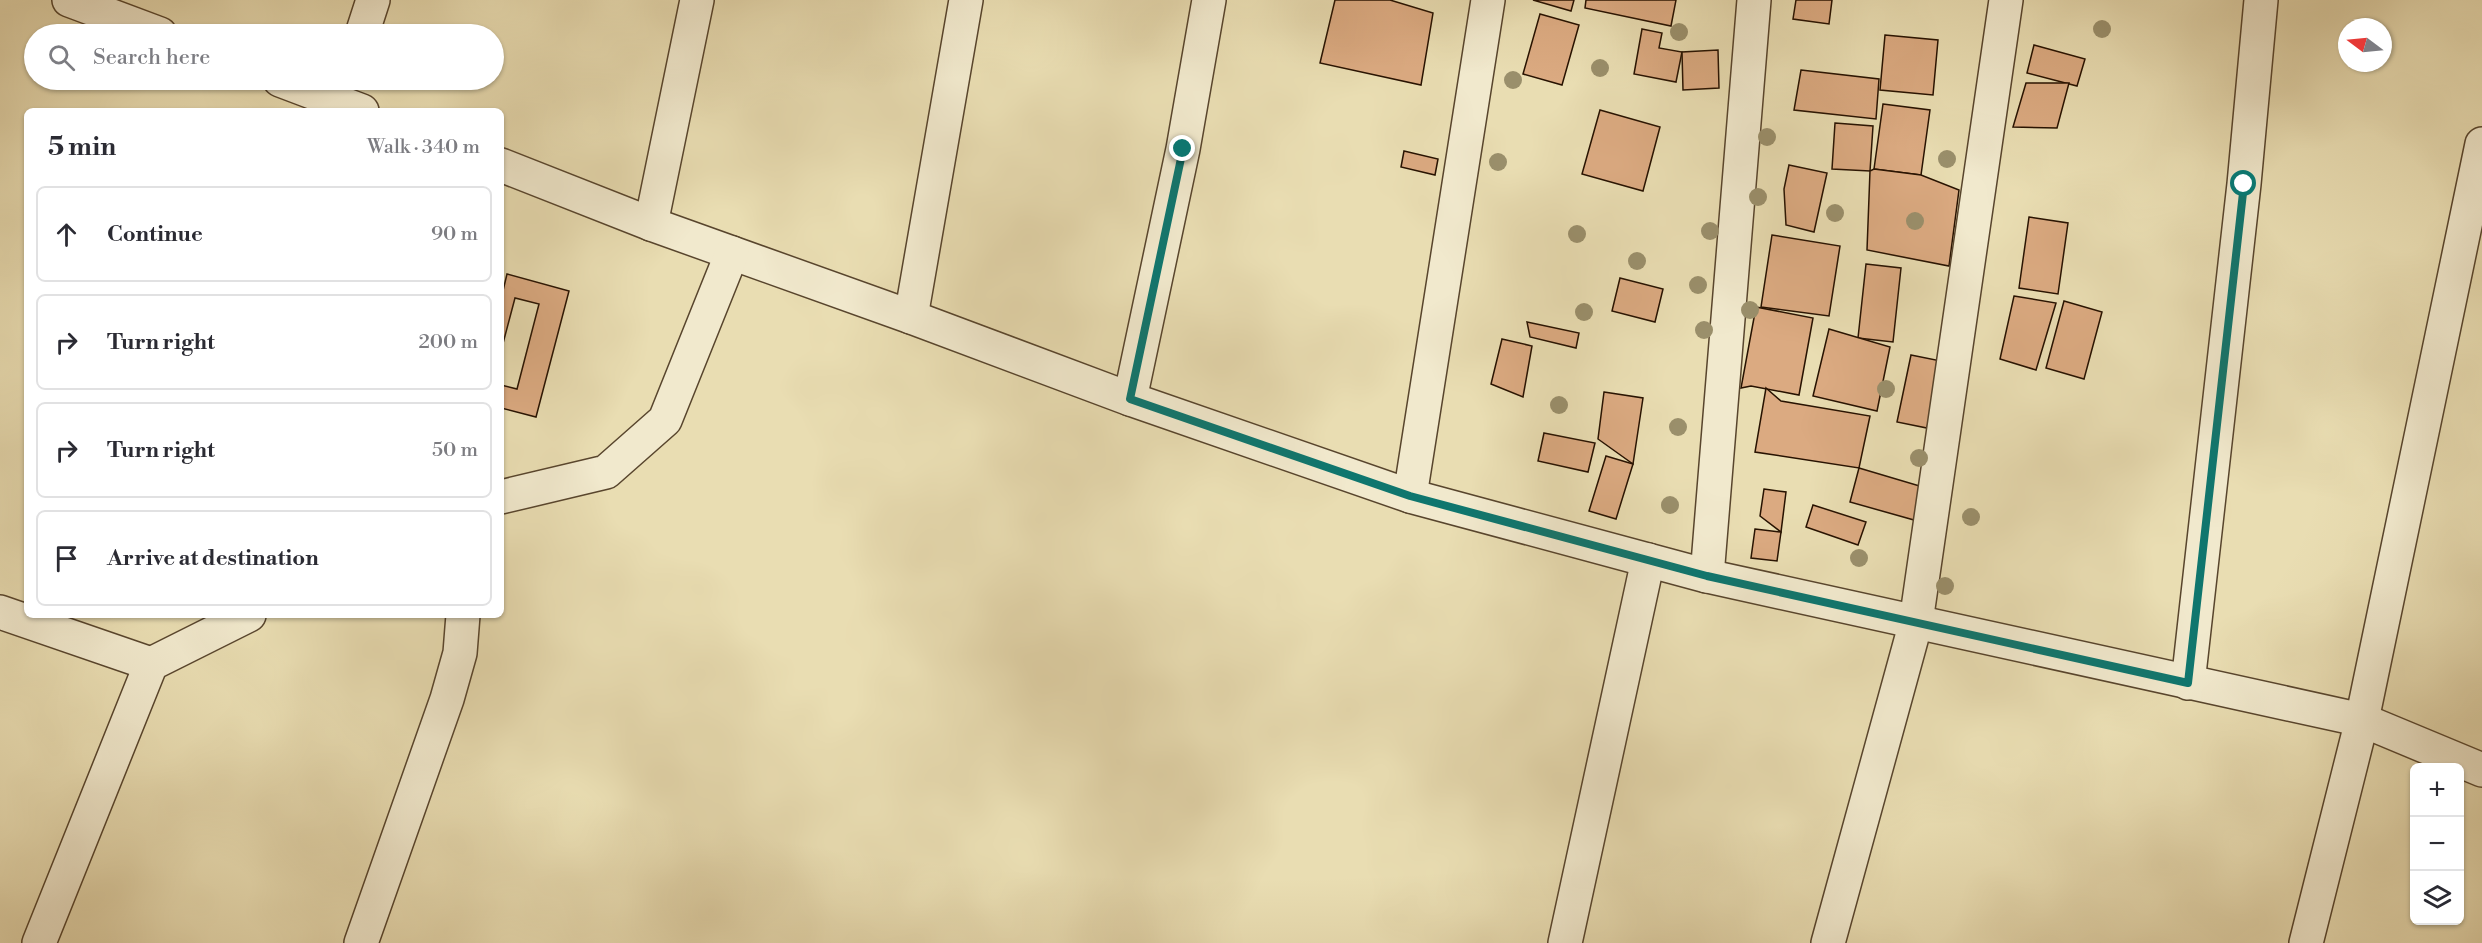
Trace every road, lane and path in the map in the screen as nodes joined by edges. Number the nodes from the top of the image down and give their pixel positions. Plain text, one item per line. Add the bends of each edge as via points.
1 (69, 0) edge
2 (373, 0) edge
3 (697, 0) edge
4 (966, 0) edge
5 (1209, 0) edge
6 (1488, 0) edge
7 (1754, 0) edge
8 (2006, 0) edge
9 (2261, 0) edge
10 (133, 24) edge
11 (365, 24) edge
12 (318, 90) edge
13 (349, 98) edge
14 (2482, 144) edge
15 (504, 166) edge
16 (651, 224) junction
17 (732, 253) junction
18 (911, 317) junction
19 (1130, 399) junction
20 (504, 496) edge
21 (1410, 496) junction
22 (1648, 560) junction
23 (1707, 576) junction
24 (0, 612) edge
25 (243, 618) edge
26 (463, 618) edge
27 (1916, 622) junction
28 (151, 664) junction
29 (2188, 683) junction
30 (2362, 720) junction
31 (2482, 770) edge
32 (39, 943) edge
33 (361, 943) edge
34 (1565, 943) edge
35 (1828, 943) edge
36 (2306, 943) edge

1 - 10 street
2 - 11 street
3 - 16 street
4 - 18 street
5 - 19 street via 1183,149
6 - 21 street
7 - 23 street
8 - 27 street
9 - 29 street
12 - 13 street
14 - 30 street
15 - 16 street
16 - 17 street
17 - 18 street
17 - 20 street via 665,420 606,472
18 - 19 street
19 - 21 street
21 - 22 street
22 - 23 street
22 - 34 street
23 - 27 street
24 - 28 street
25 - 28 street
26 - 33 street via 460,653 447,699
27 - 29 street
27 - 35 street
28 - 32 street
29 - 30 street
30 - 31 street
30 - 36 street

